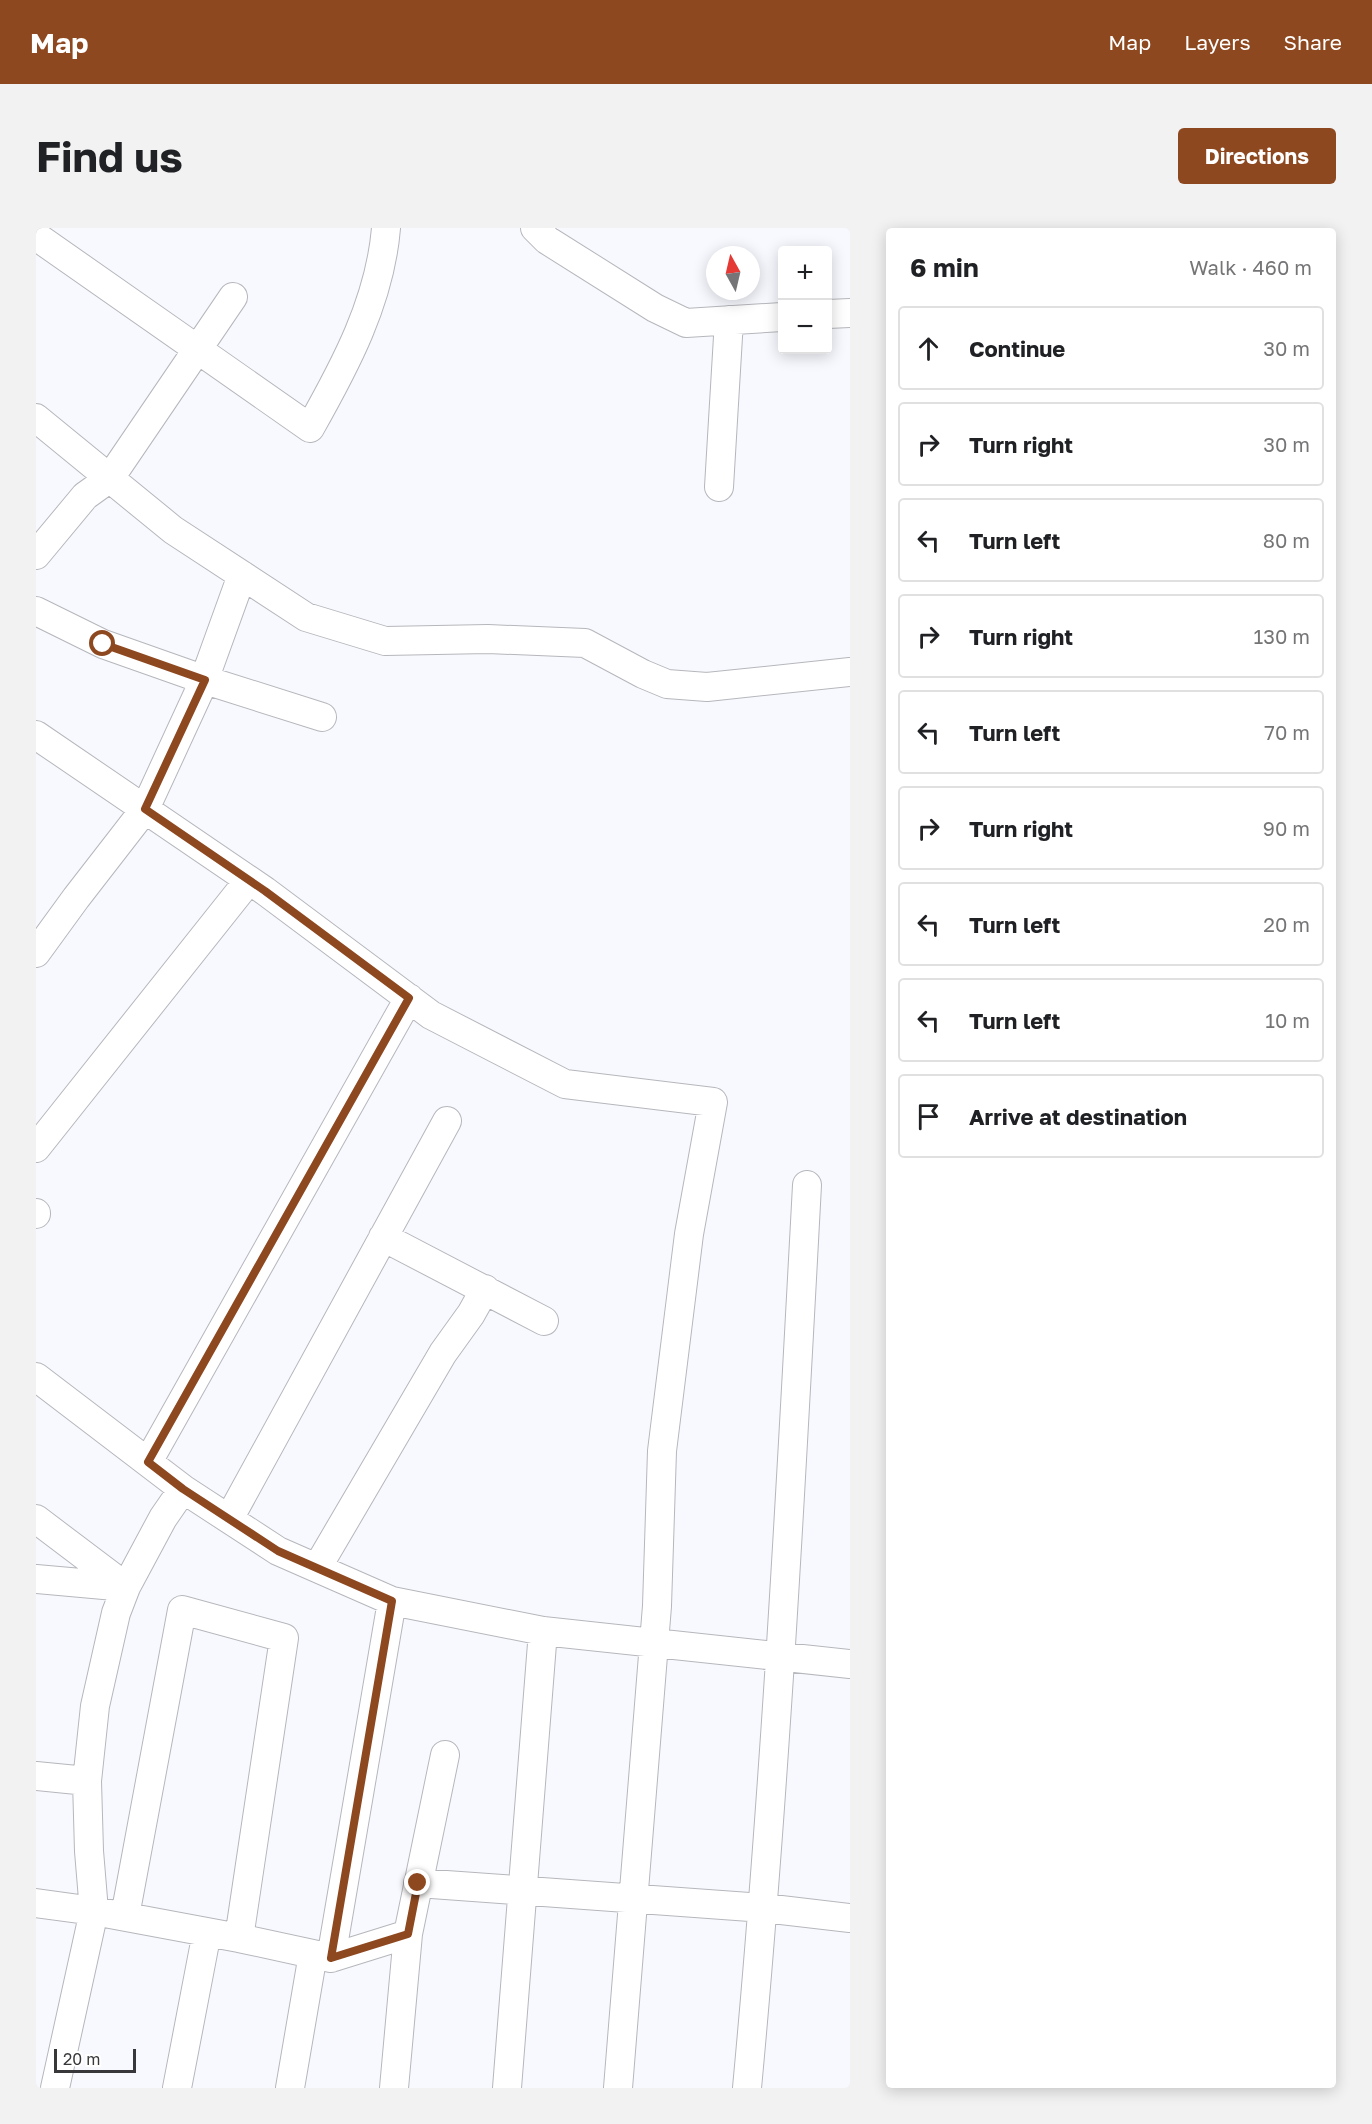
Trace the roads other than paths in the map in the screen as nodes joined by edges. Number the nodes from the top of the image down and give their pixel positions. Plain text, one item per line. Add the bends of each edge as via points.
1 (386, 228) edge
2 (535, 228) edge
3 (574, 228) edge
4 (42, 237) edge
5 (576, 258) junction
6 (233, 297) dead end
7 (850, 313) edge
8 (832, 314) edge
9 (778, 317) edge
10 (729, 320) junction
11 (198, 348) junction
12 (36, 418) edge
13 (110, 478) junction
14 (719, 487) dead end
15 (36, 555) edge
16 (242, 575) junction
17 (36, 611) edge
18 (850, 672) edge
19 (205, 680) junction
20 (322, 717) dead end
21 (39, 742) edge
22 (145, 809) junction
23 (249, 880) junction
24 (36, 953) edge
25 (409, 998) junction
26 (447, 1121) dead end
27 (36, 1148) edge
28 (807, 1185) dead end
29 (383, 1237) junction
30 (485, 1289) junction
31 (544, 1321) dead end
32 (36, 1377) edge
33 (148, 1462) junction
34 (183, 1489) junction
35 (36, 1519) edge
36 (229, 1519) junction
37 (317, 1568) junction
38 (36, 1579) edge
39 (126, 1587) junction
40 (392, 1601) junction
41 (543, 1631) junction
42 (654, 1644) junction
43 (781, 1656) junction
44 (850, 1665) edge
45 (445, 1755) dead end
46 (36, 1776) edge
47 (87, 1781) junction
48 (418, 1883) junction
49 (522, 1890) junction
50 (633, 1899) junction
51 (36, 1903) edge
52 (764, 1908) junction
53 (94, 1911) junction
54 (125, 1916) junction
55 (850, 1918) edge
56 (207, 1932) junction
57 (408, 1934) junction
58 (238, 1938) junction
59 (322, 1956) junction
60 (55, 2088) edge
61 (177, 2088) edge
62 (290, 2088) edge
63 (394, 2088) edge
64 (507, 2088) edge
65 (618, 2088) edge
66 (747, 2088) edge

1 - 11 street via 384,249 361,331 310,428
2 - 5 street
3 - 5 street
4 - 11 street
5 - 10 street via 686,323
6 - 11 street
7 - 8 street
9 - 10 street
10 - 14 street
11 - 13 street
12 - 13 street
13 - 15 street via 86,496
13 - 16 street via 173,530
16 - 18 street via 306,617 385,640 585,643 667,684 707,687
16 - 19 street
17 - 19 street via 103,644
19 - 20 street
19 - 22 street
21 - 22 street
22 - 23 street
22 - 24 street
23 - 25 street
23 - 27 street
25 - 33 street
25 - 42 street via 431,1015 565,1084 713,1102 689,1234 662,1450
26 - 29 street
28 - 43 street
29 - 30 street
29 - 36 street
30 - 31 street
30 - 37 street
32 - 33 street
33 - 34 street
34 - 36 street
34 - 39 street
35 - 39 street
36 - 37 street via 278,1551
37 - 40 street
38 - 39 street
39 - 47 street via 116,1613 95,1706
40 - 41 street
40 - 59 street
41 - 42 street
41 - 49 street
42 - 43 street
42 - 50 street
43 - 44 street
43 - 52 street
45 - 48 street
46 - 47 street
47 - 53 street
48 - 49 street
48 - 57 street
49 - 50 street
49 - 64 street
50 - 52 street
50 - 65 street
51 - 53 street
52 - 55 street
52 - 66 street
53 - 54 street
53 - 60 street
54 - 56 street
54 - 58 street via 182,1610 284,1638
56 - 58 street
56 - 61 street
57 - 59 street
57 - 63 street
58 - 59 street
59 - 62 street

